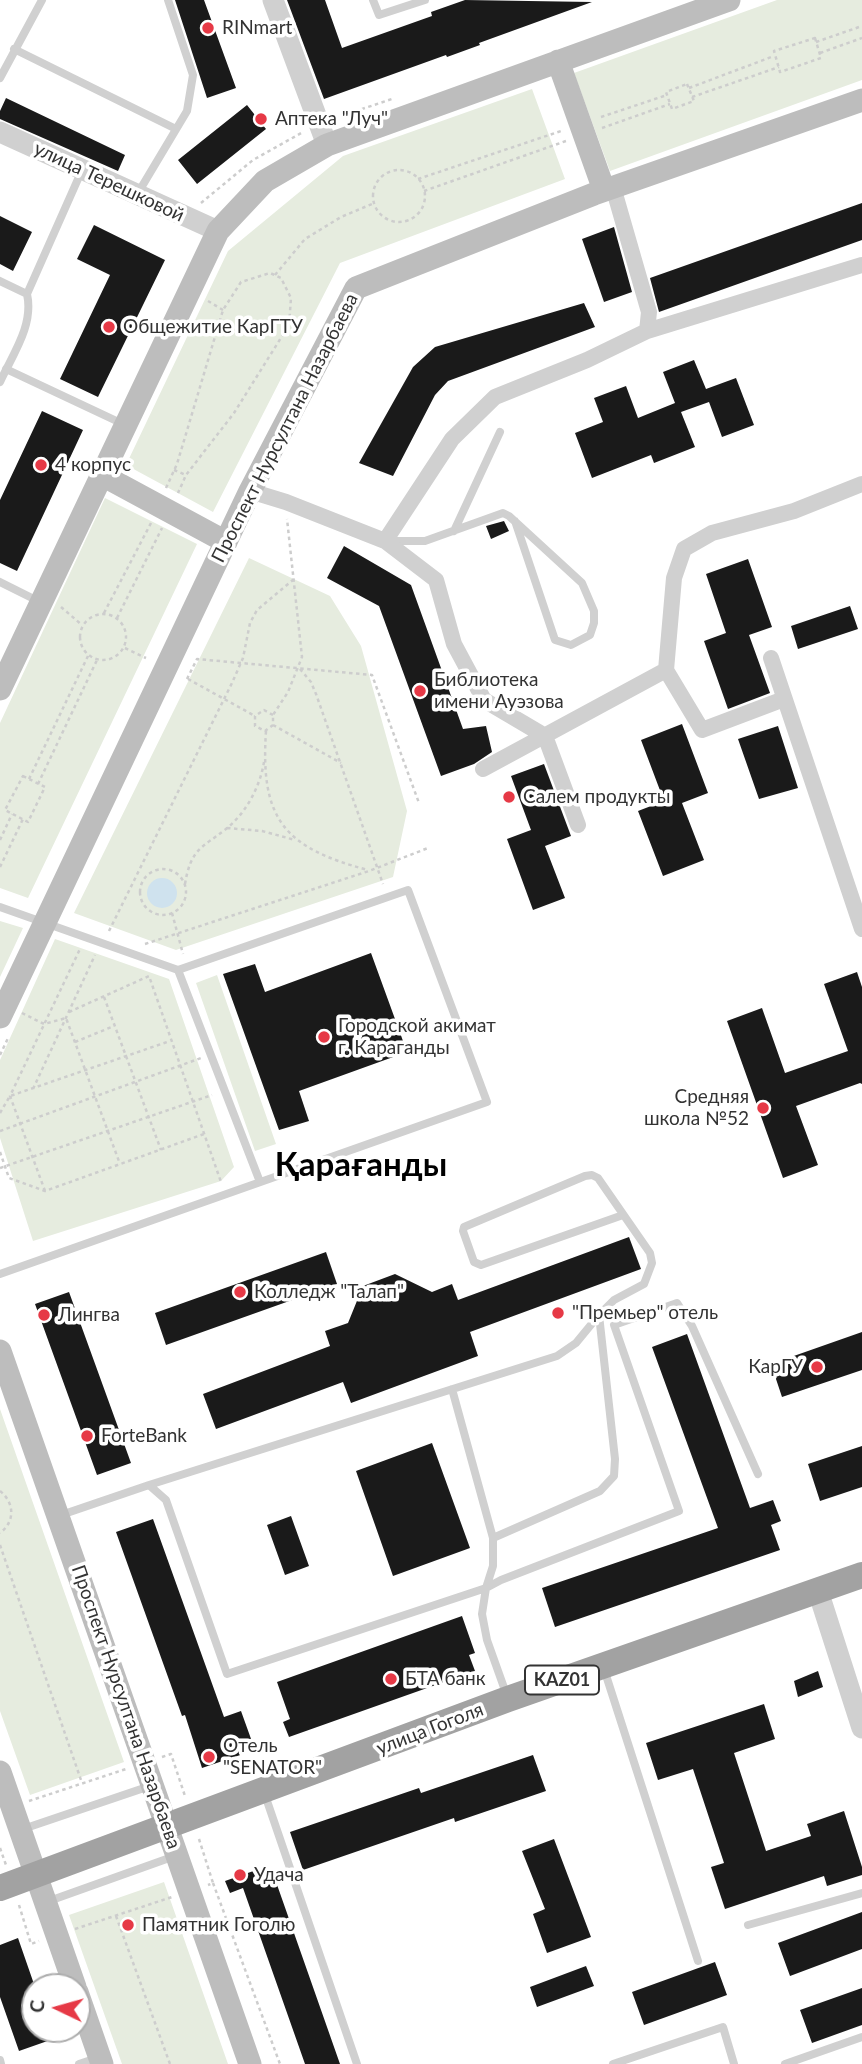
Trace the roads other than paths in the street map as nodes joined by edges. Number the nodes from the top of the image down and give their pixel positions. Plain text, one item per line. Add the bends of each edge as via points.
1 (42, 0) edge
2 (168, 0) edge
3 (273, 0) edge
4 (373, 0) edge
5 (425, 0) edge
6 (729, 0) edge
7 (15, 49) junction
8 (558, 61) junction
9 (0, 78) edge
10 (862, 100) edge
11 (176, 129) junction
12 (0, 132) edge
13 (327, 145) junction
14 (82, 170) junction
15 (609, 189) junction
16 (136, 195) junction
17 (218, 231) junction
18 (862, 265) edge
19 (0, 281) edge
20 (27, 294) junction
21 (647, 331) junction
22 (6, 369) junction
23 (0, 382) edge
24 (126, 425) junction
25 (500, 432) dead end
26 (102, 475) junction
27 (862, 484) edge
28 (250, 491) junction
29 (515, 521) junction
30 (454, 531) junction
31 (384, 541) junction
32 (226, 542) junction
33 (0, 582) edge
34 (41, 602) junction
35 (771, 658) dead end
36 (666, 670) junction
37 (0, 689) edge
38 (784, 699) junction
39 (545, 736) junction
40 (483, 769) dead end
41 (578, 825) dead end
42 (0, 907) edge
43 (44, 922) junction
44 (862, 929) edge
45 (183, 968) junction
46 (0, 1017) edge
47 (260, 1182) junction
48 (623, 1215) junction
49 (0, 1275) edge
50 (598, 1315) junction
51 (0, 1351) edge
52 (452, 1389) junction
53 (758, 1474) dead end
54 (149, 1485) junction
55 (58, 1516) junction
56 (493, 1538) junction
57 (862, 1575) edge
58 (486, 1588) junction
59 (818, 1591) junction
60 (603, 1666) junction
61 (855, 1689) edge
62 (508, 1699) junction
63 (862, 1728) edge
64 (0, 1772) edge
65 (153, 1785) junction
66 (264, 1791) junction
67 (169, 1827) junction
68 (20, 1830) junction
69 (178, 1855) junction
70 (36, 1876) junction
71 (0, 1888) edge
72 (862, 1893) edge
73 (46, 1903) junction
74 (748, 1925) dead end
75 (698, 1961) dead end
76 (70, 1973) edge
77 (862, 2037) edge
78 (89, 2043) edge
79 (94, 2062) edge
80 (250, 2064) edge
81 (357, 2064) edge
82 (613, 2064) edge
83 (734, 2064) edge
84 (785, 2064) edge

1 - 7 lane
2 - 11 lane via 193,75 187,111
3 - 13 street
4 - 5 lane via 379,15
6 - 8 main road
7 - 9 lane
7 - 11 lane
8 - 13 main road
8 - 15 main road
10 - 15 main road, Проспект Нурсултана Назарбаева
11 - 16 lane
12 - 14 street, улица Терешковой
13 - 17 main road via 265,181
14 - 16 street, улица Терешковой
14 - 20 lane
15 - 21 street via 649,312
15 - 28 main road, Проспект Нурсултана Назарбаева via 356,288
16 - 17 street, улица Терешковой
17 - 24 main road
18 - 21 street
19 - 20 lane
20 - 22 lane via 27,325
21 - 31 street via 495,397 452,439
22 - 23 lane
22 - 24 lane
24 - 26 main road
25 - 30 lane
26 - 32 main road
26 - 34 main road
27 - 36 street via 794,511 712,533 684,549 674,578
28 - 31 street
28 - 32 main road, Проспект Нурсултана Назарбаева
29 - 29 lane via 582,583 594,611 590,635 570,645 555,640
29 - 30 lane via 503,513
30 - 31 lane via 425,541
31 - 39 street via 436,580 454,644 484,700
32 - 43 main road, Проспект Нурсултана Назарбаева
33 - 34 lane
34 - 37 main road
35 - 38 street
36 - 38 street via 702,730
36 - 39 street
38 - 44 street
39 - 40 street
39 - 41 street
42 - 43 lane
43 - 45 lane
43 - 46 main road, Проспект Нурсултана Назарбаева
45 - 47 lane
45 - 47 lane via 408,890 487,1102
47 - 49 lane
48 - 48 lane via 592,1175 468,1224 463,1231 474,1262 481,1265
48 - 50 lane via 652,1263 644,1284
50 - 52 lane via 576,1343 557,1356
50 - 56 lane via 614,1476 600,1491
51 - 55 main road, Проспект Нурсултана Назарбаева
52 - 54 lane
52 - 56 lane
53 - 58 lane via 692,1326 677,1303 614,1325 679,1511
54 - 55 lane
54 - 58 lane via 166,1500 227,1674
55 - 65 main road, Проспект Нурсултана Назарбаева
56 - 58 lane via 493,1566
57 - 59 highway, улица Гоголя / KАZ01
58 - 62 lane via 482,1614 487,1640
59 - 60 highway, улица Гоголя / KАZ01
59 - 61 street
60 - 62 highway, улица Гоголя / KАZ01
60 - 75 lane
61 - 63 street
62 - 66 highway, улица Гоголя / KАZ01
64 - 68 main road
65 - 67 main road, Проспект Нурсултана Назарбаева
65 - 68 lane
66 - 67 highway, улица Гоголя / KАZ01
66 - 81 lane
67 - 69 main road, Проспект Нурсултана Назарбаева
67 - 70 highway, улица Гоголя / KАZ01
68 - 70 main road
69 - 73 lane
69 - 80 main road, Проспект Нурсултана Назарбаева
70 - 71 highway, улица Гоголя / KАZ01
70 - 73 main road
72 - 74 lane
73 - 76 main road
77 - 84 lane
78 - 79 main road
82 - 83 lane via 723,2027

